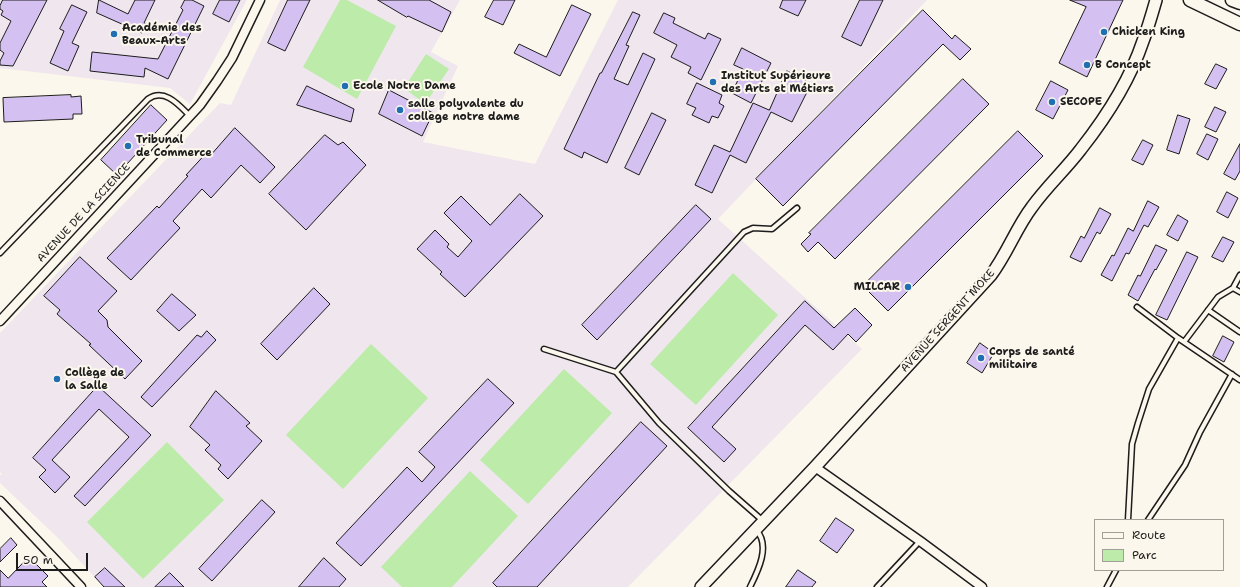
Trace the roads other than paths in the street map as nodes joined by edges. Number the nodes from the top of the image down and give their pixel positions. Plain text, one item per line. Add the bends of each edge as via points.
1 (260, 0) edge
2 (1156, 0) edge
3 (1190, 0) edge
4 (1232, 0) edge
5 (1240, 4) edge
6 (1239, 21) edge
7 (189, 116) junction
8 (797, 208) dead end
9 (0, 253) edge
10 (1240, 275) edge
11 (1233, 288) junction
12 (1240, 292) edge
13 (1137, 307) dead end
14 (1208, 310) junction
15 (0, 320) edge
16 (1240, 332) edge
17 (1178, 338) junction
18 (1184, 342) junction
19 (544, 348) dead end
20 (616, 372) junction
21 (1232, 374) junction
22 (1240, 380) edge
23 (815, 467) junction
24 (0, 501) edge
25 (1128, 519) edge
26 (1149, 519) edge
27 (760, 526) junction
28 (920, 541) junction
29 (1115, 571) edge
30 (81, 587) edge
31 (701, 587) edge
32 (750, 587) edge
33 (877, 587) edge
34 (982, 587) edge
35 (1107, 587) edge

1 - 7 street, AVENUE DE LA SCIENCE via 232,58 200,105
2 - 23 main road, AVENUE SERGENT MOKE via 1144,41 1116,100 1081,149 1031,208 998,265
3 - 6 main road
4 - 5 main road
7 - 9 lane via 171,99 161,94 148,98
7 - 15 street, AVENUE DE LA SCIENCE
8 - 20 lane via 772,229 753,228 744,232
10 - 11 lane
11 - 12 lane
11 - 14 lane via 1218,297
13 - 17 lane
14 - 16 lane
14 - 18 lane
17 - 18 lane
17 - 25 lane via 1149,389 1138,422 1132,444
18 - 21 lane
19 - 20 lane
20 - 27 lane via 659,423 729,491
21 - 22 lane
21 - 26 lane via 1185,465
23 - 27 main road, AVENUE SERGENT MOKE
23 - 28 street
24 - 30 street
27 - 31 main road, AVENUE SERGENT MOKE
27 - 32 lane via 764,542 756,575
28 - 33 lane
28 - 34 street
29 - 35 lane

